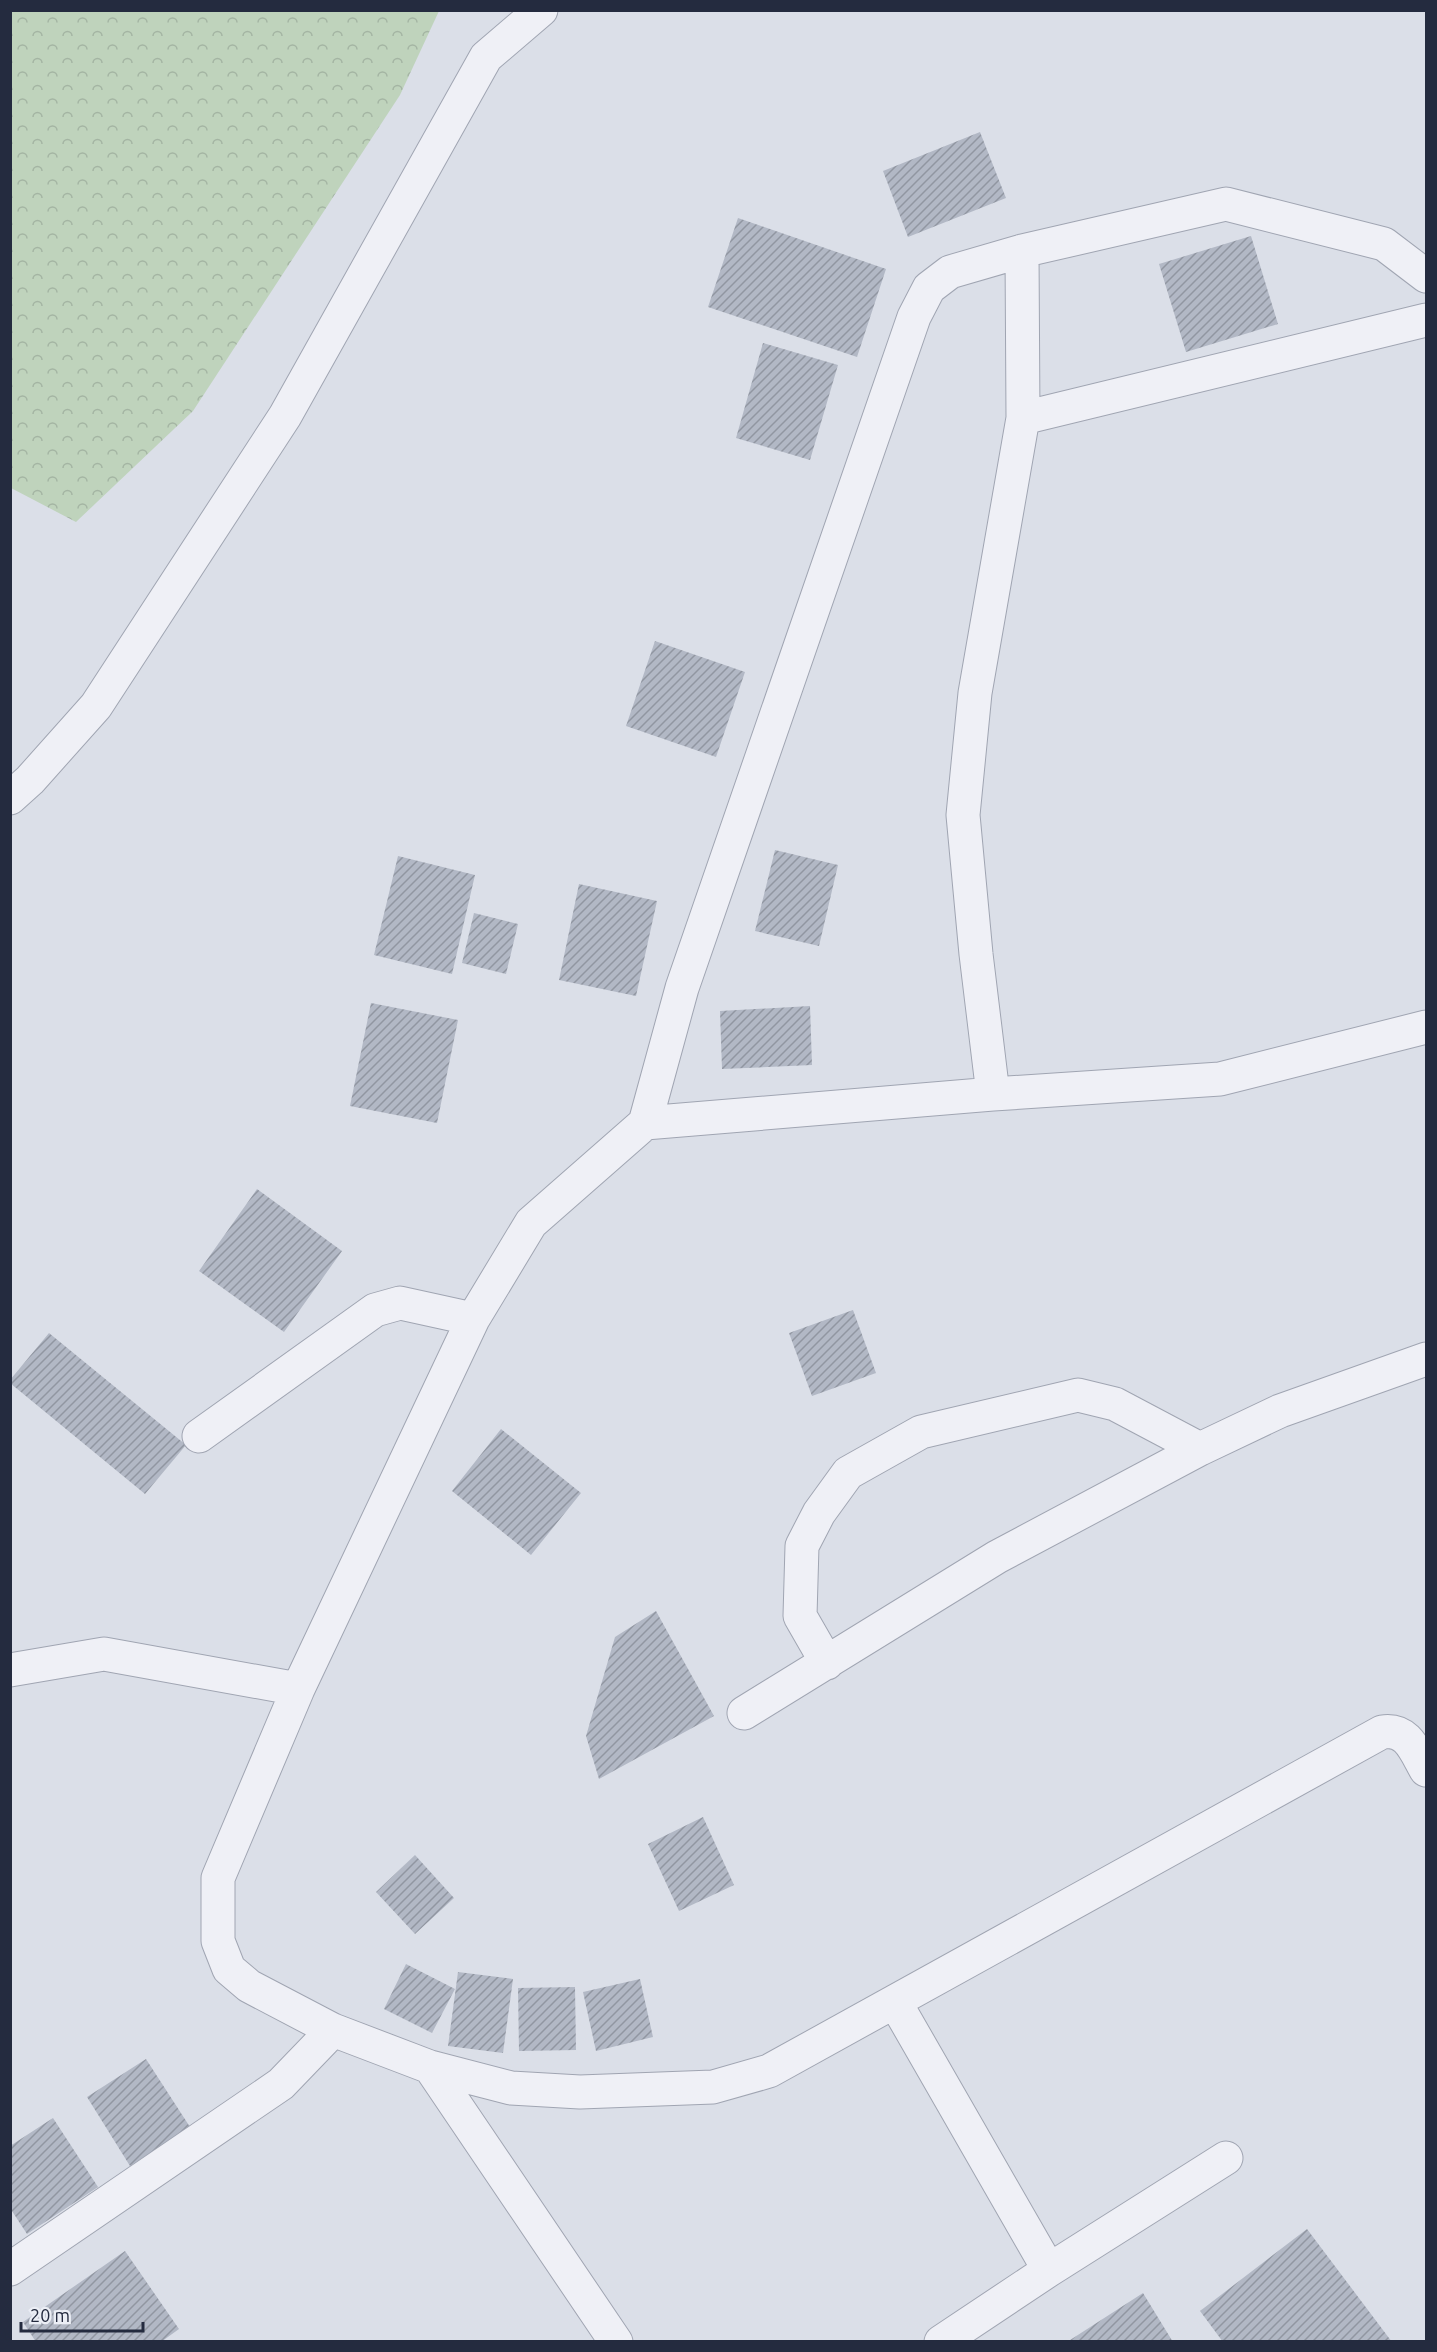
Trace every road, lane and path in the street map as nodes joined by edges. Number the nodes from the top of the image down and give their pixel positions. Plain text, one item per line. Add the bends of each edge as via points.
1 (541, 10) edge
2 (1022, 251) junction
3 (1426, 276) edge
4 (1426, 320) edge
5 (1023, 418) junction
6 (10, 798) edge
7 (1426, 1028) edge
8 (993, 1094) junction
9 (645, 1123) junction
10 (473, 1319) junction
11 (1426, 1359) edge
12 (199, 1436) dead end
13 (1200, 1449) junction
14 (827, 1663) junction
15 (10, 1670) edge
16 (298, 1689) junction
17 (744, 1713) dead end
18 (1426, 1770) edge
19 (896, 2002) junction
20 (333, 2030) junction
21 (430, 2067) junction
22 (1226, 2158) dead end
23 (10, 2269) edge
24 (1049, 2270) junction
25 (616, 2342) edge
26 (941, 2342) edge

1 - 6 street via 486,57 285,416 96,706
2 - 3 street via 1226,204 1384,244
2 - 5 street
2 - 9 street via 950,272 929,288 914,317 682,988
4 - 5 street
5 - 8 street via 975,693 963,815
7 - 8 street via 1220,1079
8 - 9 street
9 - 10 street via 531,1223
10 - 12 street via 400,1303 375,1310
10 - 16 street
11 - 13 street via 1280,1411
13 - 14 street via 997,1557
13 - 14 street via 1115,1404 1078,1395 921,1432 848,1473 819,1513 802,1546 800,1616
14 - 17 street
15 - 16 street via 104,1654
16 - 20 street via 218,1878 218,1941 229,1969 249,1986
18 - 19 street via 1405,1736 1397,1731 1382,1732
19 - 21 street via 769,2071 713,2087 580,2092 511,2088
19 - 24 street
20 - 21 street
20 - 23 street via 281,2084
21 - 25 street
22 - 24 street
24 - 26 street

